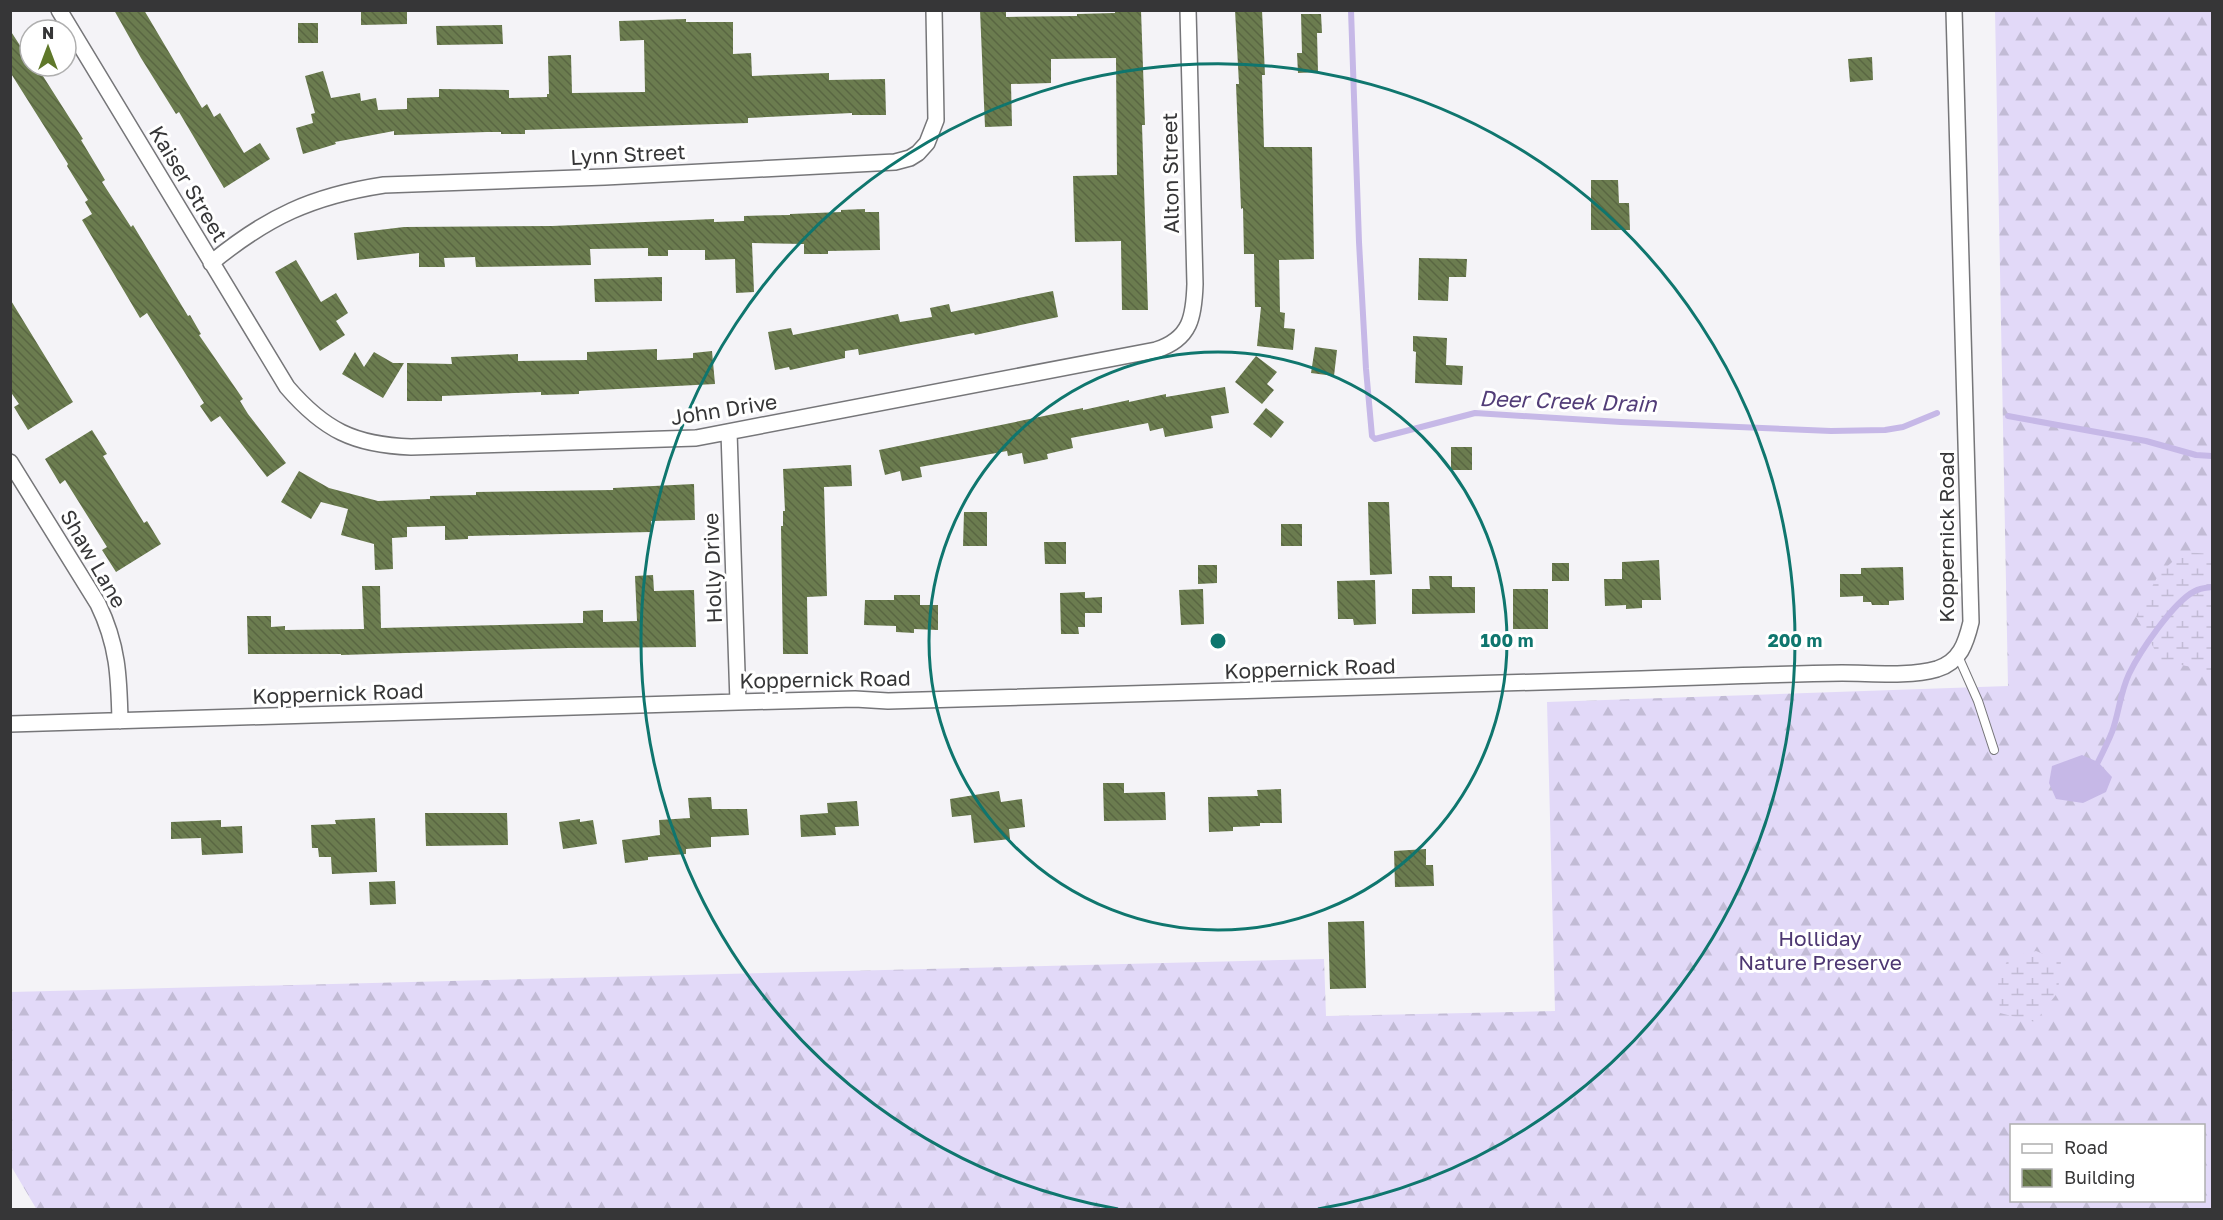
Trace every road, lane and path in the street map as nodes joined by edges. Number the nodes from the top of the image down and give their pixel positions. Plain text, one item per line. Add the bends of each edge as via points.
1 (59, 10) edge
2 (934, 10) edge
3 (1188, 10) edge
4 (1954, 10) edge
5 (211, 263) junction
6 (1185, 332) joint
7 (282, 378) joint
8 (729, 432) junction
9 (10, 462) edge
10 (1958, 656) junction
11 (738, 702) junction
12 (120, 721) junction
13 (10, 724) edge
14 (1994, 750) dead end

1 - 5 street, Kaiser Street
2 - 5 street, Lynn Street via 936,120 927,144 910,158 895,162 605,177 384,184 325,197 286,212 243,237
3 - 6 street, Alton Street via 1195,284 1194,312
4 - 10 street, Koppernick Road via 1971,622
5 - 7 street, Kaiser Street
6 - 8 street, John Drive via 1156,350
7 - 8 street, John Drive via 306,408 330,427 370,444 677,440
8 - 11 street, Holly Drive
9 - 12 street, Shaw Lane via 108,625 119,674
10 - 11 street, Koppernick Road via 1943,667 1908,673 1766,674 1234,693
10 - 14 lane
11 - 12 street, Koppernick Road
12 - 13 street, Koppernick Road

